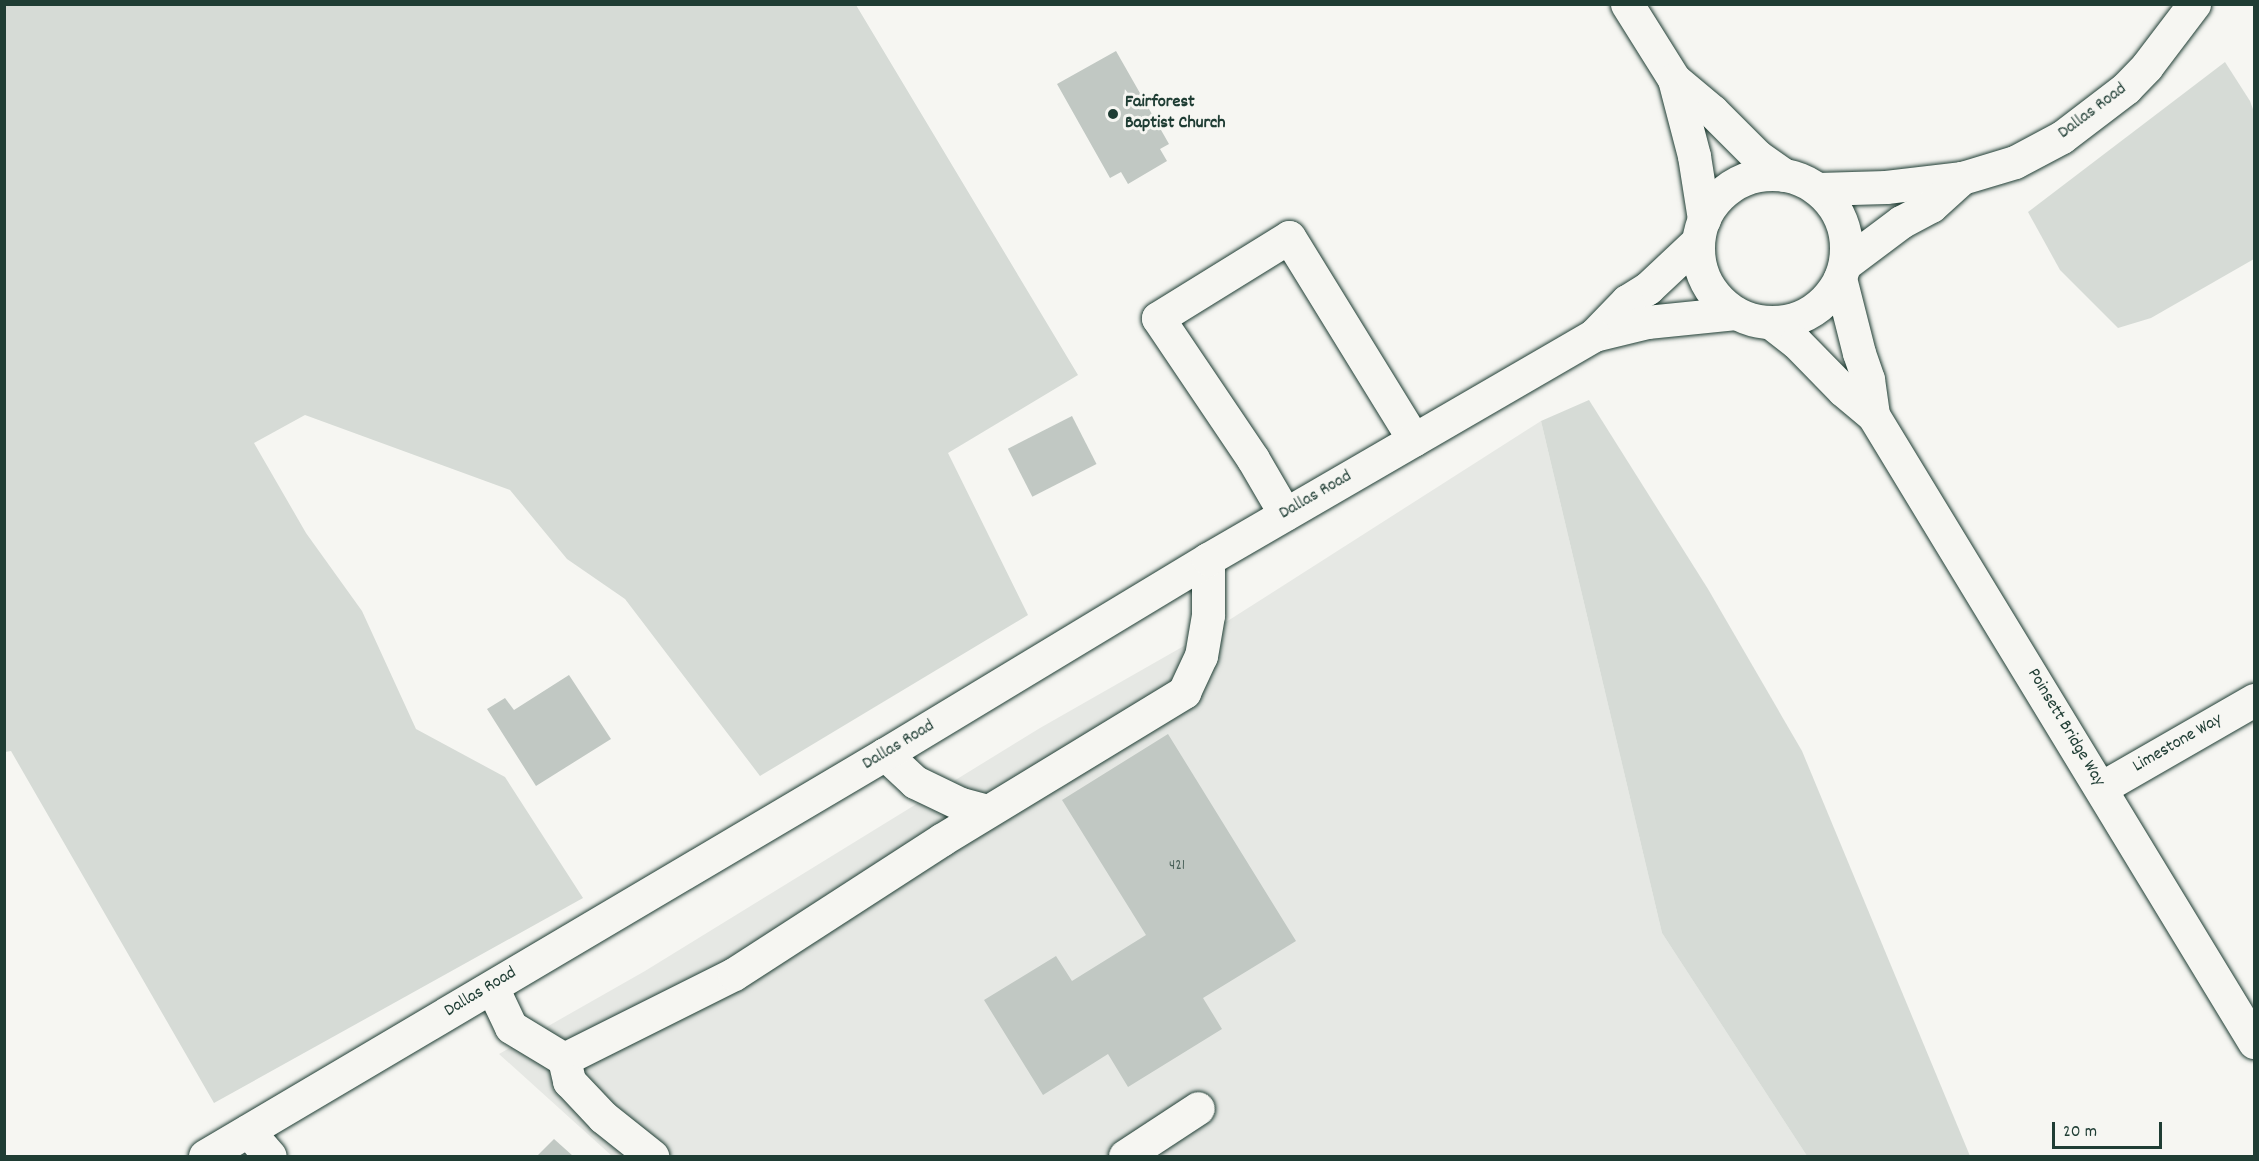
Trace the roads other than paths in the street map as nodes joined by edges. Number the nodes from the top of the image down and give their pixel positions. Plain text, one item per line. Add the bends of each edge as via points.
1 (1627, 4) edge
2 (2194, 4) edge
3 (1674, 79) junction
4 (1784, 175) junction
5 (1962, 178) junction
6 (1818, 189) junction
7 (1701, 230) junction
8 (1843, 271) junction
9 (1736, 313) junction
10 (1770, 322) junction
11 (1594, 335) junction
12 (1874, 415) junction
13 (1414, 440) junction
14 (1285, 514) junction
15 (1208, 559) junction
16 (2254, 700) edge
17 (885, 754) junction
18 (2101, 788) junction
19 (987, 811) junction
20 (492, 987) junction
21 (2254, 1042) edge
22 (564, 1059) junction
23 (1198, 1107) dead end
24 (248, 1131) junction
25 (205, 1156) edge
26 (270, 1156) edge
27 (652, 1156) edge
28 (1125, 1156) edge

1 - 3 street
2 - 5 street, Dallas Road via 2147,66 2098,112 2015,162
3 - 4 street via 1757,156
3 - 7 street via 1694,156
4 - 6 street
4 - 7 street via 1765,174 1728,189 1714,202
5 - 6 street, Dallas Road via 1886,187
5 - 8 street, Dallas Road
6 - 8 street via 1833,204 1842,223 1847,243
7 - 9 street via 1699,262 1706,283
7 - 11 street, Dallas Road via 1648,288 1627,301
8 - 10 street via 1829,297 1812,311
8 - 12 street, Poinsett Bridge Way
9 - 10 street
9 - 11 street, Dallas Road via 1647,322
10 - 12 street, Poinsett Bridge Way
11 - 13 street, Dallas Road
12 - 18 street, Poinsett Bridge Way
13 - 14 street, Dallas Road
13 - 14 street via 1289,237 1158,318 1253,459
14 - 15 street, Dallas Road
15 - 17 street, Dallas Road
15 - 19 street via 1208,615 1201,656 1184,692
16 - 18 street, Limestone Way
17 - 19 street via 915,782 961,804
17 - 20 street, Dallas Road
18 - 21 street, Poinsett Bridge Way
19 - 22 street via 735,974
20 - 22 street via 511,1027
20 - 24 street, Dallas Road
22 - 27 street via 569,1081 603,1117
23 - 28 street
24 - 25 street, Dallas Road
24 - 26 street

